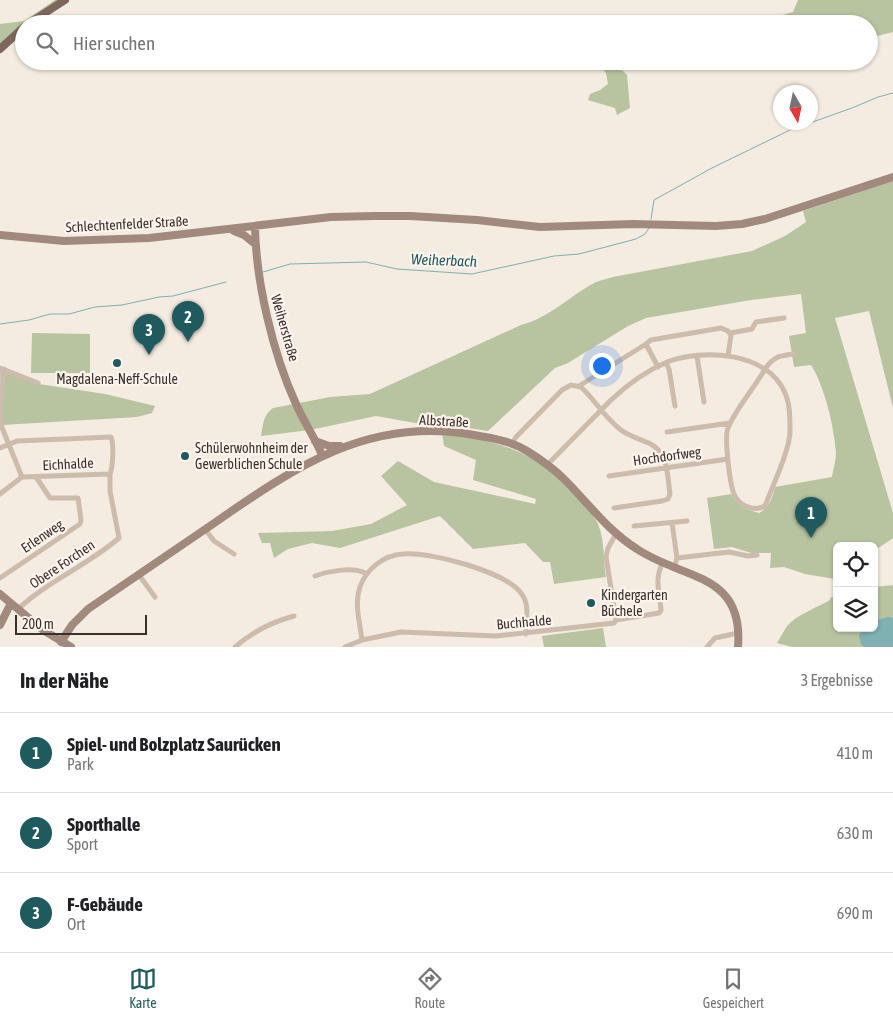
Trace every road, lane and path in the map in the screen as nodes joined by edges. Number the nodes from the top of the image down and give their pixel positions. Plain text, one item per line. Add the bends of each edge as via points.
1 (64, 0) edge
2 (42, 15) edge
3 (15, 36) edge
4 (0, 49) edge
5 (893, 177) edge
6 (255, 227) junction
7 (228, 230) junction
8 (0, 235) edge
9 (255, 244) junction
10 (784, 318) dead end
11 (730, 333) junction
12 (646, 344) junction
13 (794, 354) dead end
14 (697, 356) junction
15 (728, 356) junction
16 (666, 363) junction
17 (658, 367) junction
18 (2, 368) edge
19 (765, 370) junction
20 (38, 383) dead end
21 (579, 386) junction
22 (704, 402) dead end
23 (674, 406) dead end
24 (0, 409) edge
25 (601, 410) junction
26 (730, 423) junction
27 (310, 430) junction
28 (667, 432) dead end
29 (315, 441) junction
30 (8, 444) junction
31 (512, 444) junction
32 (344, 446) junction
33 (0, 448) edge
34 (319, 457) junction
35 (728, 459) junction
36 (547, 465) junction
37 (666, 468) junction
38 (110, 474) junction
39 (609, 476) dead end
40 (22, 477) junction
41 (36, 477) junction
42 (0, 494) edge
43 (614, 508) dead end
44 (687, 521) dead end
45 (672, 523) junction
46 (634, 526) dead end
47 (205, 529) junction
48 (616, 534) junction
49 (119, 538) joint
50 (234, 554) dead end
51 (757, 555) dead end
52 (677, 558) junction
53 (662, 564) junction
54 (674, 568) junction
55 (367, 574) junction
56 (139, 575) junction
57 (314, 576) dead end
58 (0, 578) edge
59 (0, 594) edge
60 (155, 597) dead end
61 (11, 603) junction
62 (18, 610) junction
63 (294, 616) dead end
64 (616, 620) junction
65 (0, 624) edge
66 (738, 633) junction
67 (526, 634) junction
68 (362, 640) junction
69 (60, 642) junction
70 (71, 647) edge
71 (235, 647) edge
72 (345, 647) edge
73 (707, 647) edge
74 (738, 647) edge

1 - 2 main road
3 - 4 main road
5 - 6 street, Schlechtenfelder Straße via 742,224 540,227 477,220 374,216 331,217
6 - 7 street, Schlechtenfelder Straße
6 - 9 street, Weiherstraße
7 - 8 street, Schlechtenfelder Straße via 86,241
7 - 9 street via 244,235
9 - 27 street, Weiherstraße via 260,286 275,344 296,403
10 - 11 street via 756,322 752,330
11 - 12 street via 721,328 651,340
11 - 15 street
12 - 17 street
12 - 21 street
13 - 19 street via 777,357
14 - 15 street
14 - 16 street
14 - 22 street
15 - 19 street
16 - 17 street
16 - 23 street
17 - 25 street via 626,387
18 - 20 street
18 - 24 street
19 - 26 street
19 - 35 street via 785,394 790,432 765,506 755,509 738,501
21 - 25 street
21 - 31 street via 568,386 562,390
24 - 30 street via 0,425
25 - 36 street
25 - 37 street via 622,431 660,451
26 - 28 street
26 - 35 street via 726,440
27 - 29 street, Weiherstraße
27 - 34 street, Weiherstraße
29 - 32 street via 329,446
29 - 34 street, Weiherstraße
30 - 33 street
30 - 38 street via 111,437
30 - 40 street
31 - 32 street, Albstraße via 459,432 428,430 380,436
31 - 36 street, Albstraße
32 - 34 street, Albstraße
34 - 47 street, Albstraße
35 - 37 street, Hochdorfweg
36 - 48 street, Albstraße via 564,478
37 - 39 street, Hochdorfweg
37 - 43 street via 668,498
38 - 41 street, Eichhalde
38 - 49 street, Eichhalde via 111,500
40 - 41 street, Eichhalde
40 - 42 street
41 - 58 street, Erlenweg via 50,498 78,498 82,520
44 - 45 street
45 - 46 street
45 - 52 street
47 - 50 street via 214,542
47 - 56 street, Albstraße
48 - 53 street, Albstraße
48 - 64 street via 606,557
49 - 62 street, Obere Forchen
51 - 52 street via 729,552
52 - 54 street
53 - 54 street, Albstraße
53 - 64 street via 657,576 659,613
54 - 66 street, Albstraße via 708,581 722,592 735,611
55 - 57 street via 340,571
55 - 67 street via 384,560 404,554 443,558 476,568 521,592 527,608
55 - 68 street via 358,598
56 - 60 street
56 - 69 street, Albstraße via 79,616
59 - 61 street
61 - 62 street
61 - 65 street
62 - 69 street
63 - 71 street via 264,627
64 - 67 street, Buchhalde via 614,624 604,626
66 - 73 street via 715,638
66 - 74 street, Albstraße
67 - 68 street, Buchhalde via 476,636 401,632
68 - 72 street, Buchhalde
69 - 70 street

